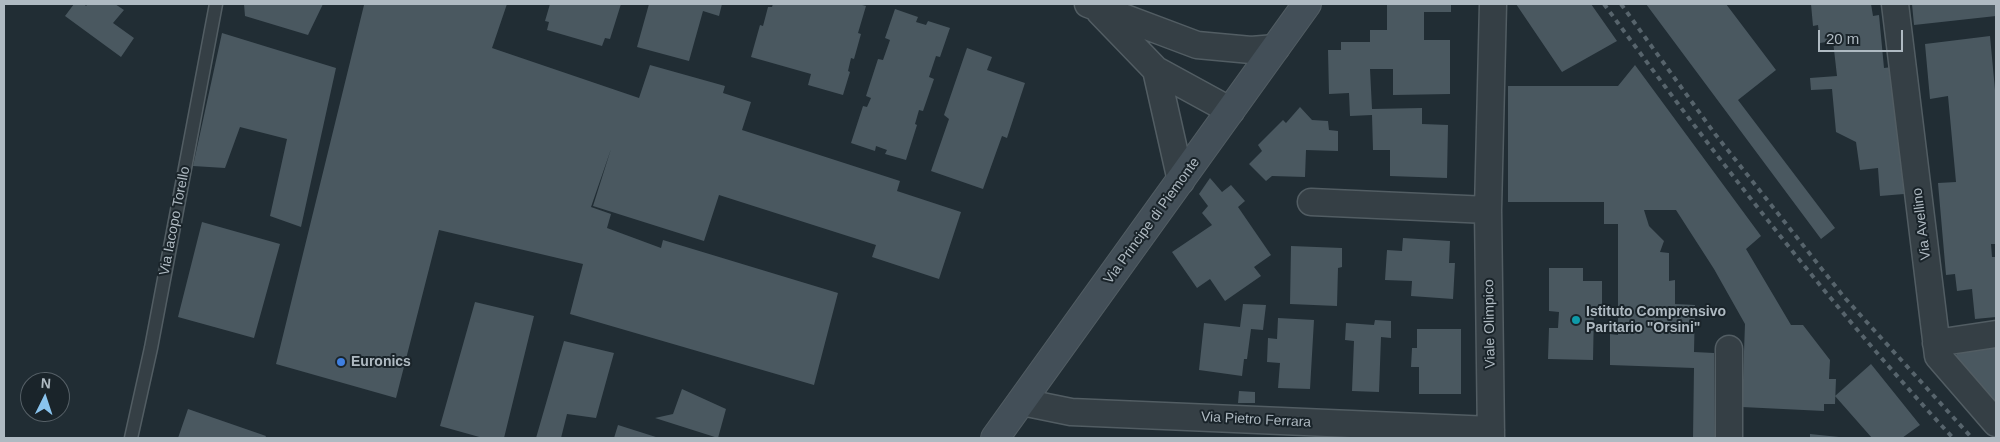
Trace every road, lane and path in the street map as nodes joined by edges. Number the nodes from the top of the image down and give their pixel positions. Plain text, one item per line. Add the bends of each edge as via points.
1 (216, 4) edge
2 (1308, 4) edge
3 (1493, 4) edge
4 (1895, 4) edge
5 (1091, 5) edge
6 (1276, 48) junction
7 (1156, 70) junction
8 (1231, 111) junction
9 (1181, 181) junction
10 (1311, 202) dead end
11 (1488, 210) junction
12 (1996, 334) edge
13 (1936, 343) junction
14 (1730, 349) dead end
15 (1022, 402) junction
16 (1996, 423) edge
17 (1491, 434) edge
18 (131, 438) edge
19 (996, 438) edge
20 (1729, 438) edge

1 - 18 lane, Via Iacopo Torello via 152,348
2 - 6 main road, Via Principe di Piemonte
3 - 11 street, Viale Olimpico
4 - 13 street, Via Avellino
5 - 6 street via 1197,45 1251,50
5 - 7 street
6 - 8 main road, Via Principe di Piemonte
7 - 8 street
7 - 9 street
8 - 9 main road, Via Principe di Piemonte
9 - 15 main road, Via Principe di Piemonte
10 - 11 street
11 - 17 street, Viale Olimpico
12 - 13 street
13 - 16 street, Via Avellino via 1938,356
14 - 20 street
15 - 17 street, Via Pietro Ferrara via 1071,412
15 - 19 main road, Via Principe di Piemonte

